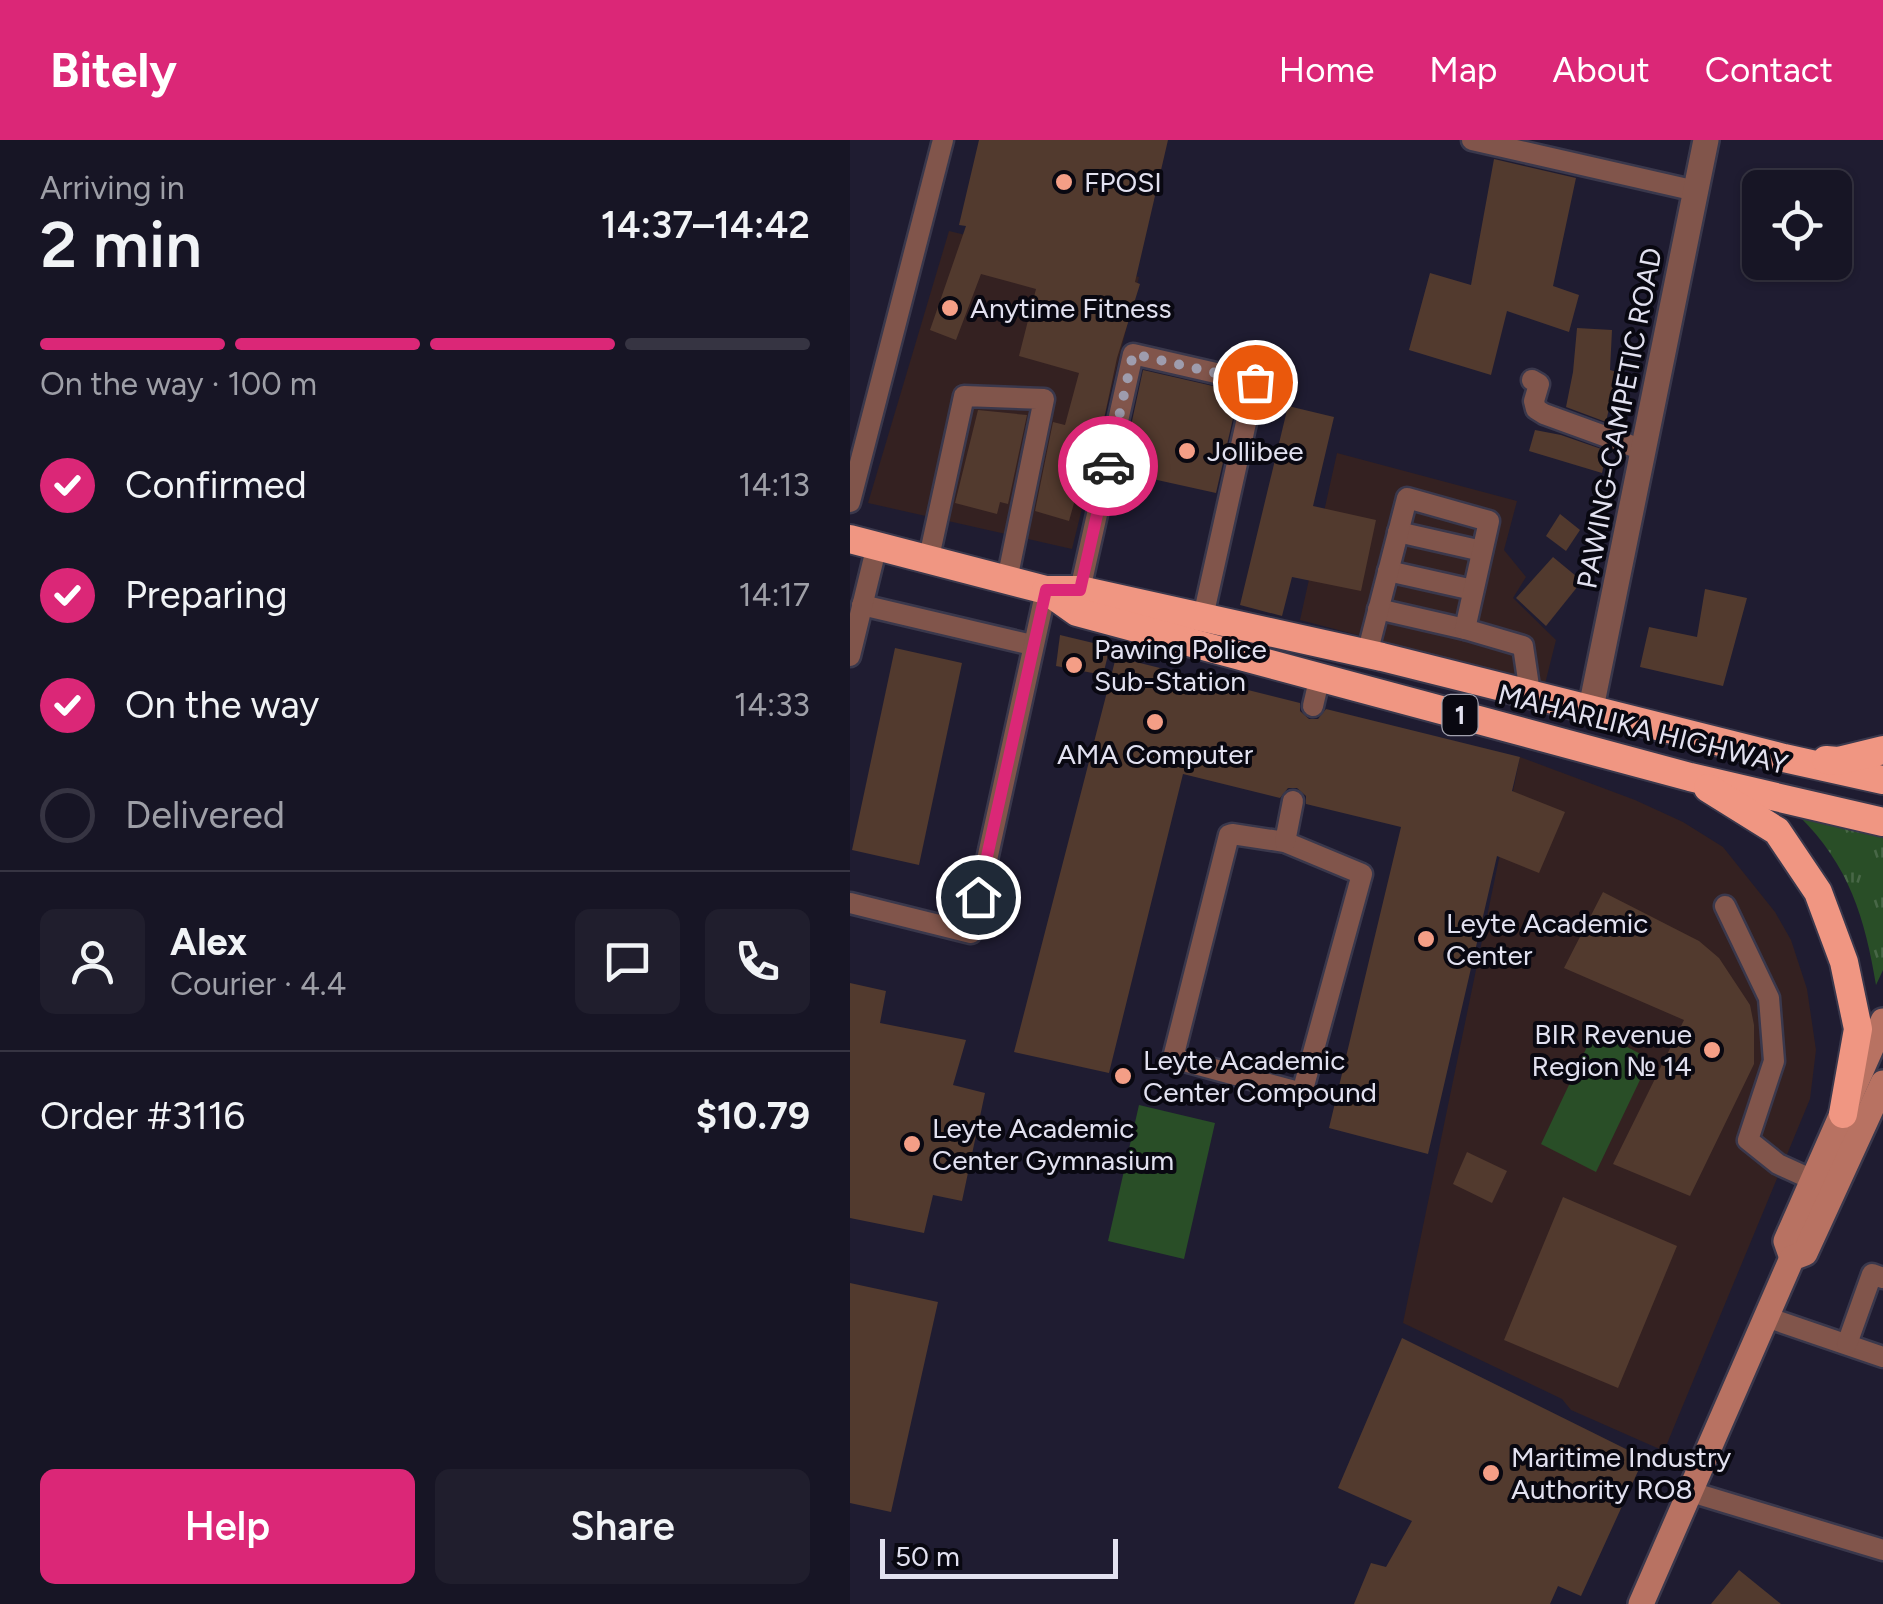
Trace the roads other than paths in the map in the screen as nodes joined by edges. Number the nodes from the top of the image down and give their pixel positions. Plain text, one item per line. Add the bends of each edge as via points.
1 (943, 140) edge
2 (1472, 140) edge
3 (1706, 140) edge
4 (1696, 191) junction
5 (1532, 380) dead end
6 (1644, 450) junction
7 (850, 502) edge
8 (1398, 532) junction
9 (863, 542) edge
10 (1482, 551) junction
11 (928, 562) junction
12 (1388, 570) junction
13 (1008, 580) junction
14 (1046, 590) junction
15 (1080, 590) junction
16 (1473, 590) junction
17 (862, 605) junction
18 (1378, 610) junction
19 (1203, 617) junction
20 (1465, 628) junction
21 (1032, 645) junction
22 (1367, 654) junction
23 (850, 656) edge
24 (1320, 676) junction
25 (1530, 693) junction
26 (1313, 706) dead end
27 (1591, 708) junction
28 (1883, 750) edge
29 (1784, 758) junction
30 (1690, 777) junction
31 (1883, 780) edge
32 (1294, 801) dead end
33 (1883, 822) edge
34 (1285, 842) junction
35 (850, 903) edge
36 (1725, 906) dead end
37 (1883, 1021) edge
38 (1883, 1082) edge
39 (1843, 1114) junction
40 (1813, 1180) junction
41 (1792, 1258) junction
42 (1883, 1278) edge
43 (1769, 1318) junction
44 (1848, 1344) junction
45 (1883, 1357) edge
46 (1691, 1492) junction
47 (1883, 1550) edge
48 (1642, 1604) edge

1 - 7 lane
2 - 4 lane
3 - 4 street, PAWING-CAMPETIC ROAD
4 - 6 street, PAWING-CAMPETIC ROAD
5 - 6 lane via 1539,384 1536,409 1544,414
6 - 27 street, PAWING-CAMPETIC ROAD
8 - 10 lane
8 - 10 lane via 1407,498 1490,521
8 - 12 lane
9 - 11 highway, MAHARLIKA HIGHWAY / 1
9 - 17 lane
10 - 16 lane
11 - 13 highway, MAHARLIKA HIGHWAY / 1
11 - 13 lane via 964,396 1044,399
12 - 16 lane
12 - 18 lane
13 - 14 highway, MAHARLIKA HIGHWAY / 1
14 - 15 highway, MAHARLIKA HIGHWAY / 1
14 - 21 lane
14 - 24 highway, MAHARLIKA HIGHWAY / 1 via 1077,612
15 - 19 highway, MAHARLIKA HIGHWAY / 1
15 - 19 lane via 1133,354 1255,382
16 - 20 lane
17 - 21 lane
17 - 23 lane
18 - 20 lane
18 - 22 lane
19 - 22 highway, MAHARLIKA HIGHWAY / 1
20 - 25 lane via 1522,646
21 - 35 lane via 971,933
22 - 25 highway, MAHARLIKA HIGHWAY / 1
24 - 26 lane
24 - 30 highway, MAHARLIKA HIGHWAY / 1
25 - 27 highway, MAHARLIKA HIGHWAY / 1
27 - 29 highway, MAHARLIKA HIGHWAY / 1
28 - 29 highway, 1 via 1838,761
29 - 31 highway, MAHARLIKA HIGHWAY / 1
30 - 33 highway, MAHARLIKA HIGHWAY / 1
30 - 39 highway via 1777,831 1818,892 1844,962 1858,1030
32 - 34 lane
34 - 34 lane via 1362,874 1302,1093 1173,1058 1229,835
36 - 40 lane via 1769,998 1774,1060 1748,1140
37 - 39 main road
38 - 41 main road via 1805,1252
39 - 40 main road
40 - 41 main road via 1786,1241
41 - 43 main road
42 - 44 lane via 1872,1274
43 - 44 lane
43 - 46 main road
44 - 45 lane
46 - 47 lane
46 - 48 main road

